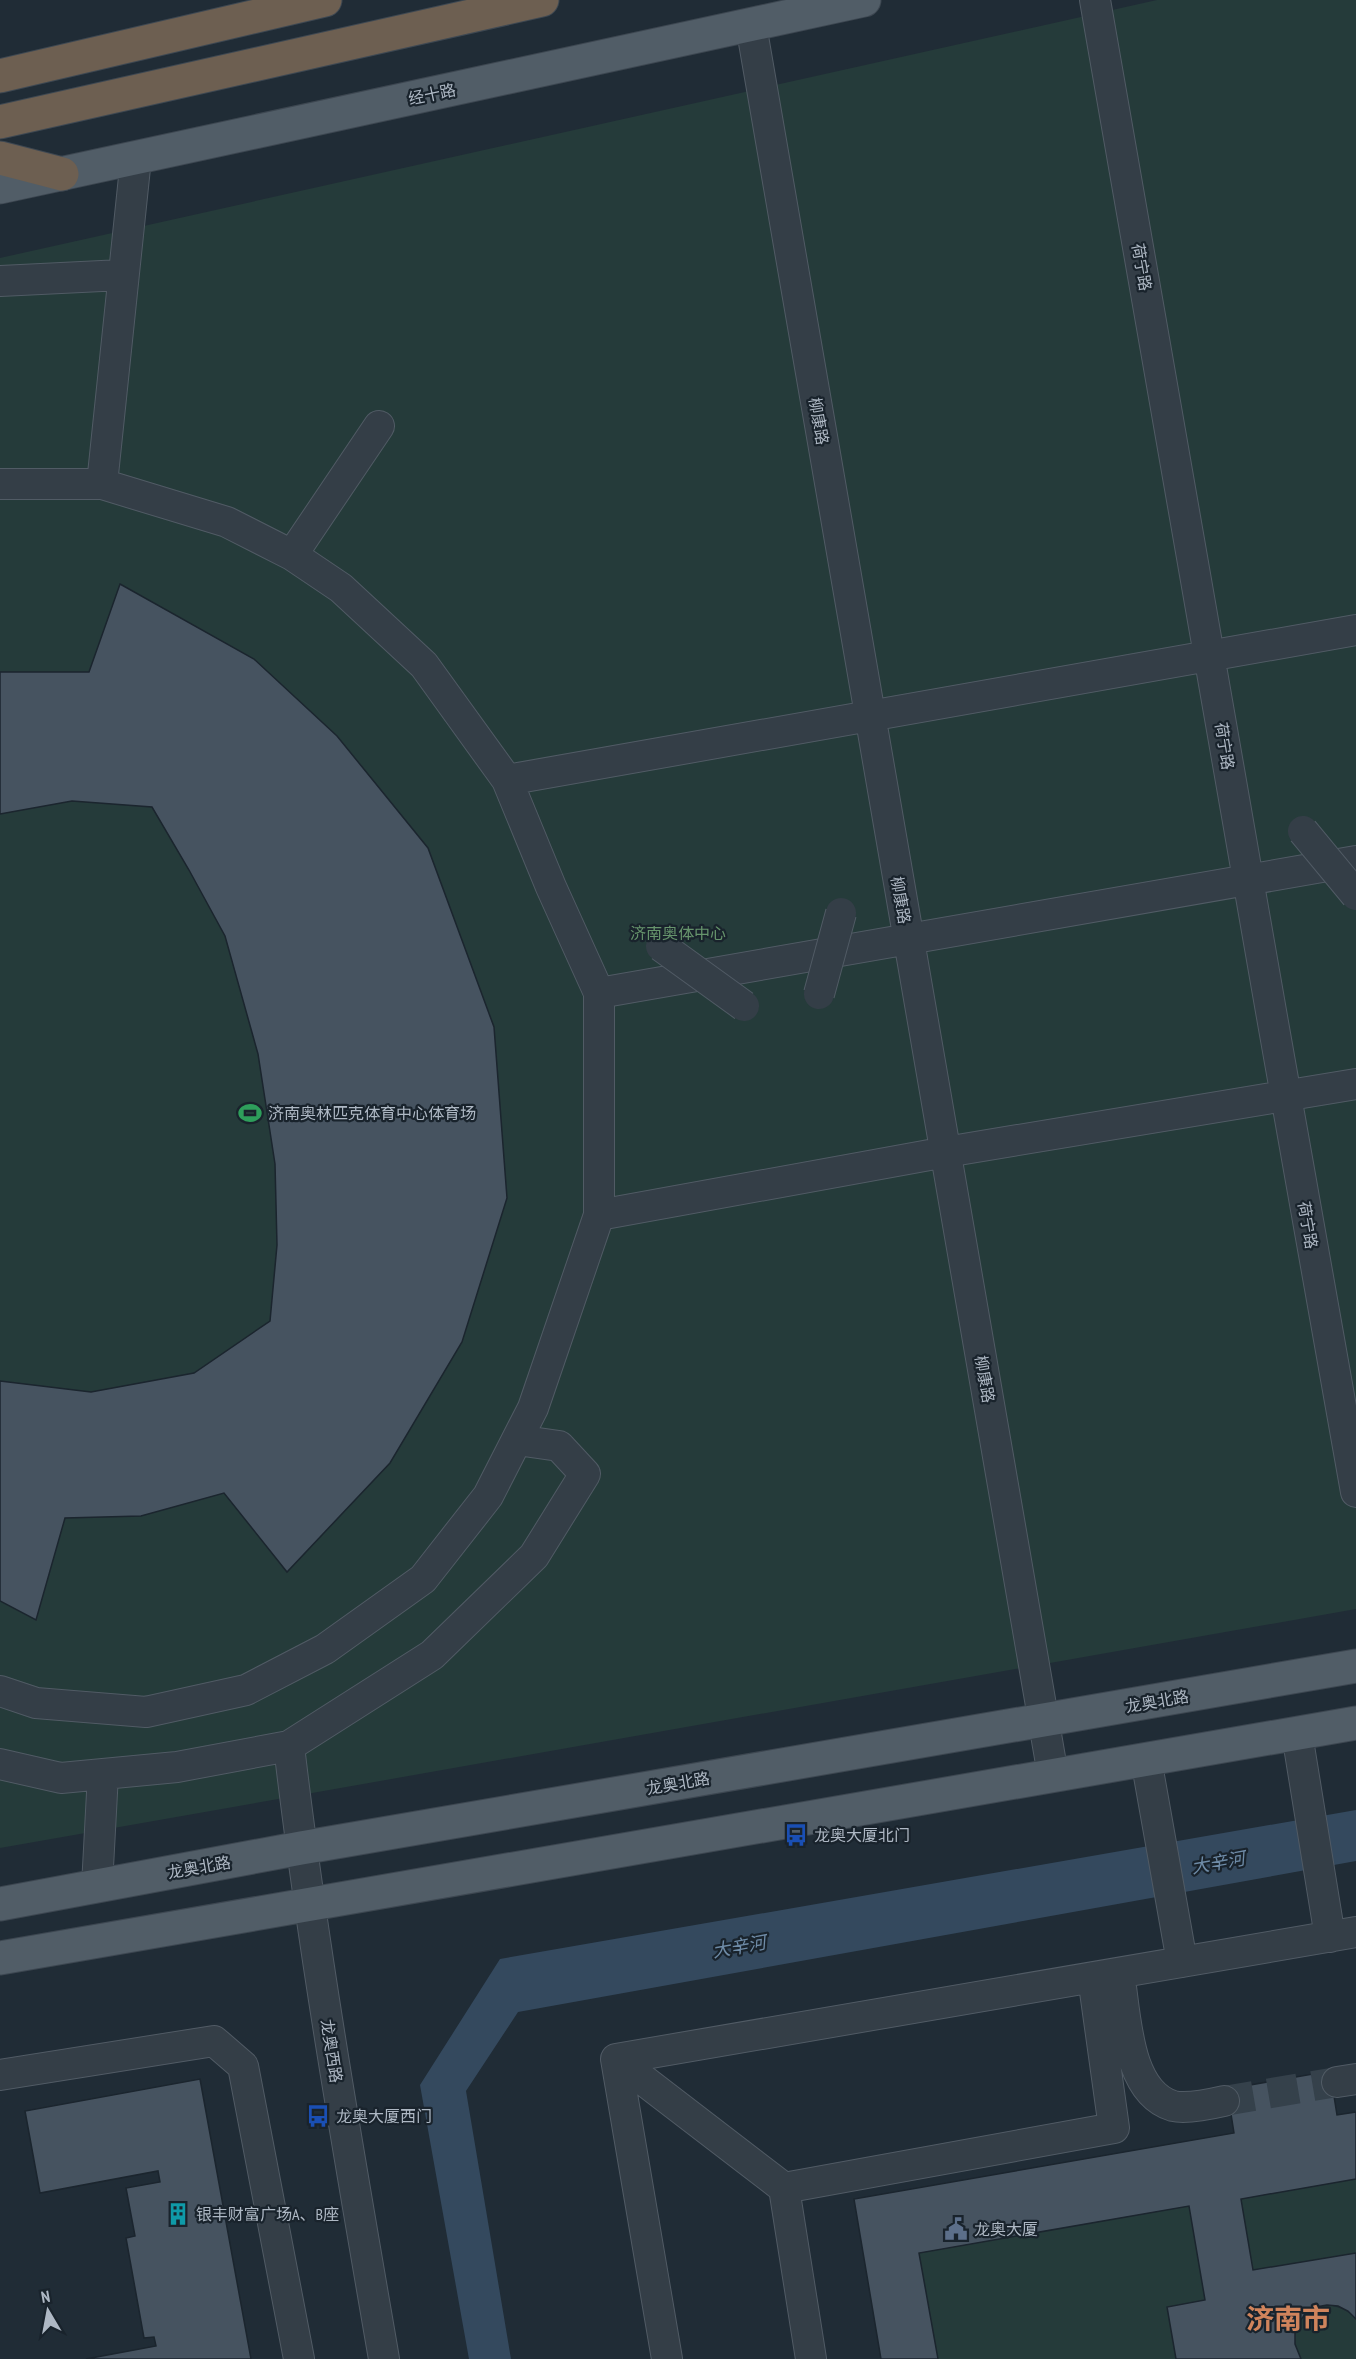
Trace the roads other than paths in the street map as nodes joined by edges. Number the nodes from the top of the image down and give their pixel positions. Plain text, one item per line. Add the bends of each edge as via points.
1 (325, 0) edge
2 (542, 0) edge
3 (864, 0) edge
4 (1095, 0) edge
5 (751, 25) junction
6 (10, 70) edge
7 (0, 122) edge
8 (0, 158) edge
9 (136, 158) junction
10 (62, 174) junction
11 (0, 187) edge
12 (122, 275) junction
13 (0, 281) edge
14 (379, 426) dead end
15 (0, 484) edge
16 (102, 484) junction
17 (292, 555) junction
18 (1356, 630) edge
19 (1210, 656) junction
20 (870, 716) junction
21 (507, 780) junction
22 (1303, 831) dead end
23 (1356, 861) edge
24 (1247, 880) junction
25 (1356, 895) edge
26 (841, 913) dead end
27 (908, 939) junction
28 (661, 946) dead end
29 (599, 993) junction
30 (819, 997) dead end
31 (747, 1008) dead end
32 (1356, 1084) edge
33 (1285, 1096) junction
34 (946, 1152) junction
35 (599, 1215) junction
36 (517, 1440) junction
37 (1356, 1492) edge
38 (1356, 1666) edge
39 (0, 1691) edge
40 (1043, 1720) junction
41 (1356, 1723) edge
42 (1298, 1734) junction
43 (289, 1746) junction
44 (1146, 1759) junction
45 (0, 1764) edge
46 (104, 1774) junction
47 (1053, 1775) junction
48 (301, 1848) junction
49 (97, 1886) junction
50 (310, 1903) junction
51 (0, 1904) edge
52 (1343, 1934) edge
53 (0, 1958) edge
54 (1182, 1962) junction
55 (1106, 1975) junction
56 (616, 2059) junction
57 (0, 2075) edge
58 (1224, 2102) tunnel mouth
59 (784, 2188) junction
60 (299, 2359) edge
61 (384, 2359) edge
62 (667, 2359) edge
63 (811, 2359) edge

1 - 6 highway
2 - 7 highway
3 - 5 main road, 经十路
4 - 19 street, 荷宁路
5 - 9 main road, 经十路
5 - 20 street, 柳康路
8 - 10 highway
9 - 10 main road, 经十路
9 - 12 street
10 - 11 main road, 经十路
12 - 13 street
12 - 16 street
14 - 17 street
15 - 16 street
16 - 17 street via 226,522
17 - 21 street via 341,588 424,665
18 - 19 street
19 - 20 street
19 - 24 street, 荷宁路
20 - 21 street
20 - 27 street, 柳康路
21 - 29 street
22 - 25 street, bridge
23 - 24 street
24 - 27 street
24 - 33 street, 荷宁路
26 - 30 street, bridge
27 - 29 street
27 - 34 street, 柳康路
28 - 31 street, bridge
29 - 35 street
32 - 33 street
33 - 34 street
33 - 37 street, 荷宁路
34 - 35 street
34 - 40 street, 柳康路
35 - 36 street via 533,1408
36 - 39 street via 488,1496 423,1579 325,1649 246,1690 147,1712 36,1703
36 - 43 street via 559,1446 585,1474 534,1556 432,1655
38 - 40 main road, 龙奥北路
40 - 47 street, 柳康路
40 - 48 main road, 龙奥北路
41 - 42 main road
42 - 44 main road
42 - 52 street via 1320,1873
43 - 46 street via 177,1767
43 - 48 street, 龙奥西路
44 - 47 main road
44 - 54 street
45 - 46 street via 61,1778
46 - 49 street
47 - 50 main road
48 - 49 main road, 龙奥北路
48 - 50 street, 龙奥西路
49 - 51 main road, 龙奥北路
50 - 53 main road
50 - 61 street, 龙奥西路
52 - 54 street
54 - 55 street
55 - 56 street
55 - 58 street via 1138,2074 1151,2094 1174,2106
55 - 59 street via 1114,2128
56 - 59 street
56 - 62 street
57 - 60 street via 214,2042 243,2066
59 - 63 street

